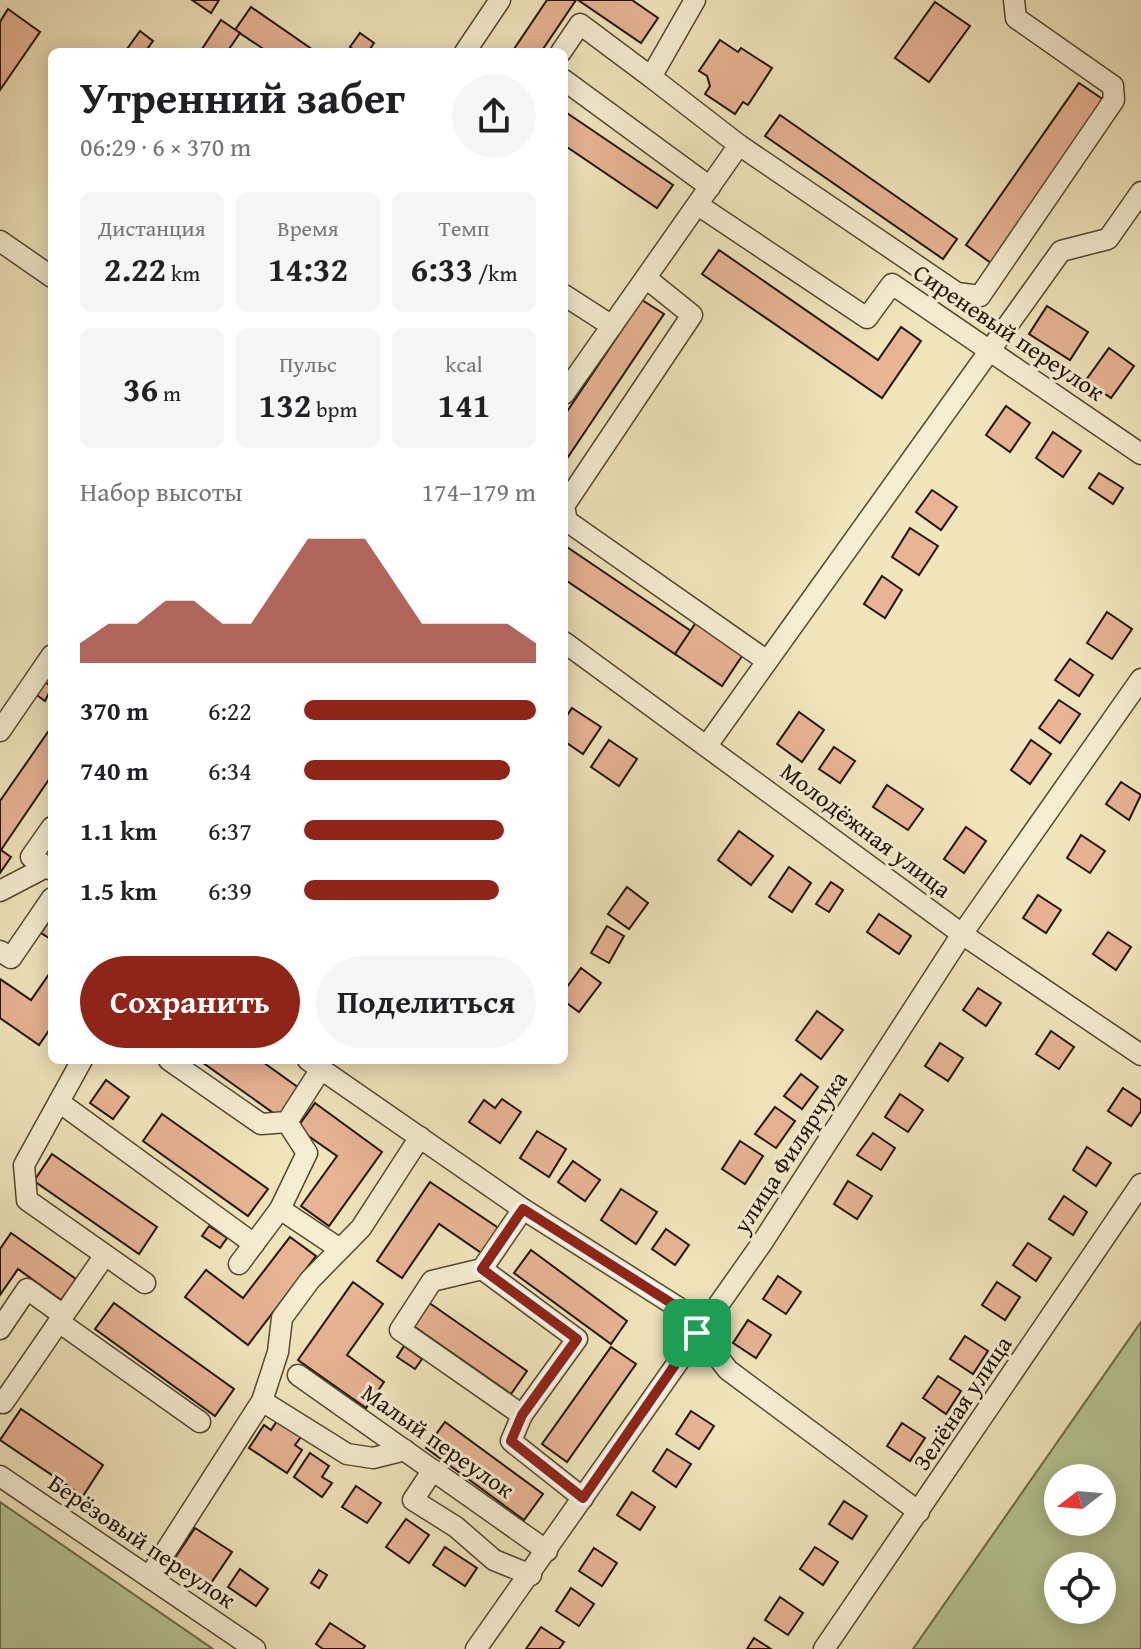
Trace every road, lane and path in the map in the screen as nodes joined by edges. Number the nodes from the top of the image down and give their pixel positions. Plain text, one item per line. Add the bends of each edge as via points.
1 (500, 0) edge
2 (695, 0) edge
3 (1014, 0) edge
4 (468, 48) edge
5 (564, 48) edge
6 (651, 77) junction
7 (568, 83) edge
8 (739, 145) junction
9 (710, 187) junction
10 (1141, 192) edge
11 (698, 205) junction
12 (0, 241) edge
13 (48, 274) edge
14 (646, 278) junction
15 (568, 298) edge
16 (612, 326) junction
17 (988, 350) junction
18 (568, 388) edge
19 (1141, 454) edge
20 (568, 500) edge
21 (568, 522) edge
22 (568, 645) edge
23 (48, 661) edge
24 (767, 661) junction
25 (1141, 679) edge
26 (0, 731) edge
27 (708, 744) junction
28 (48, 833) edge
29 (48, 868) edge
30 (48, 869) edge
31 (0, 891) edge
32 (48, 904) edge
33 (962, 934) junction
34 (0, 951) edge
35 (1141, 1055) edge
36 (80, 1064) edge
37 (175, 1064) edge
38 (314, 1064) edge
39 (59, 1102) junction
40 (287, 1122) junction
41 (420, 1137) junction
42 (1141, 1184) edge
43 (280, 1209) junction
44 (523, 1209) junction
45 (254, 1244) junction
46 (340, 1249) junction
47 (105, 1255) junction
48 (239, 1264) dead end
49 (482, 1269) junction
50 (145, 1283) dead end
51 (61, 1318) junction
52 (0, 1329) edge
53 (697, 1333) junction
54 (298, 1375) dead end
55 (0, 1400) edge
56 (262, 1401) junction
57 (522, 1415) junction
58 (200, 1422) dead end
59 (405, 1450) junction
60 (433, 1470) junction
61 (0, 1476) edge
62 (583, 1498) junction
63 (919, 1512) junction
64 (547, 1551) junction
65 (531, 1575) junction
66 (149, 1577) junction
67 (255, 1649) edge
68 (476, 1649) edge
69 (824, 1649) edge

1 - 4 street
2 - 6 street
3 - 8 street via 1016,18 1113,86 1114,100 980,296 957,293
5 - 6 street via 580,24
6 - 8 street
7 - 9 street
8 - 9 street
9 - 11 street
10 - 17 street via 1108,239 1061,251
11 - 14 street
11 - 17 street, Сиреневый переулок via 867,318 892,284
12 - 13 street
14 - 16 street
14 - 20 street via 692,315
15 - 16 street
16 - 18 street
17 - 19 street, Сиреневый переулок
17 - 24 street
21 - 24 street
22 - 27 street, Молодёжная улица
23 - 26 street
24 - 27 street
25 - 33 street, улица Филярчука
27 - 33 street, Молодёжная улица
28 - 29 street via 31,857
30 - 31 street
32 - 34 street via 11,958
33 - 35 street, Молодёжная улица
33 - 53 street, улица Филярчука via 762,1243
36 - 39 street
37 - 40 street via 261,1124
38 - 40 street
38 - 41 street
39 - 45 street
39 - 47 street via 24,1165 27,1200
40 - 43 street via 307,1153
41 - 44 street
41 - 46 street via 361,1228
42 - 63 street, Зелёная улица
43 - 45 street
43 - 46 street
44 - 49 street
44 - 53 street via 679,1308
45 - 48 street
46 - 56 street via 282,1318 278,1352
47 - 50 street
47 - 51 street
49 - 57 street via 577,1339
49 - 57 street via 432,1281 400,1330
51 - 52 street via 27,1289
51 - 55 street via 3,1403
51 - 58 street
53 - 62 street, улица Филярчука
53 - 63 street via 728,1370
54 - 59 street, Малый переулок
56 - 59 street via 347,1454 373,1458
56 - 66 street
57 - 62 street via 511,1441
59 - 60 street, Малый переулок
60 - 64 street, Малый переулок
60 - 65 street via 413,1500 494,1560
61 - 66 street, Берёзовый переулок
62 - 64 street, улица Филярчука
63 - 69 street, Зелёная улица
64 - 65 street, улица Филярчука
65 - 68 street, улица Филярчука
66 - 67 street, Берёзовый переулок

